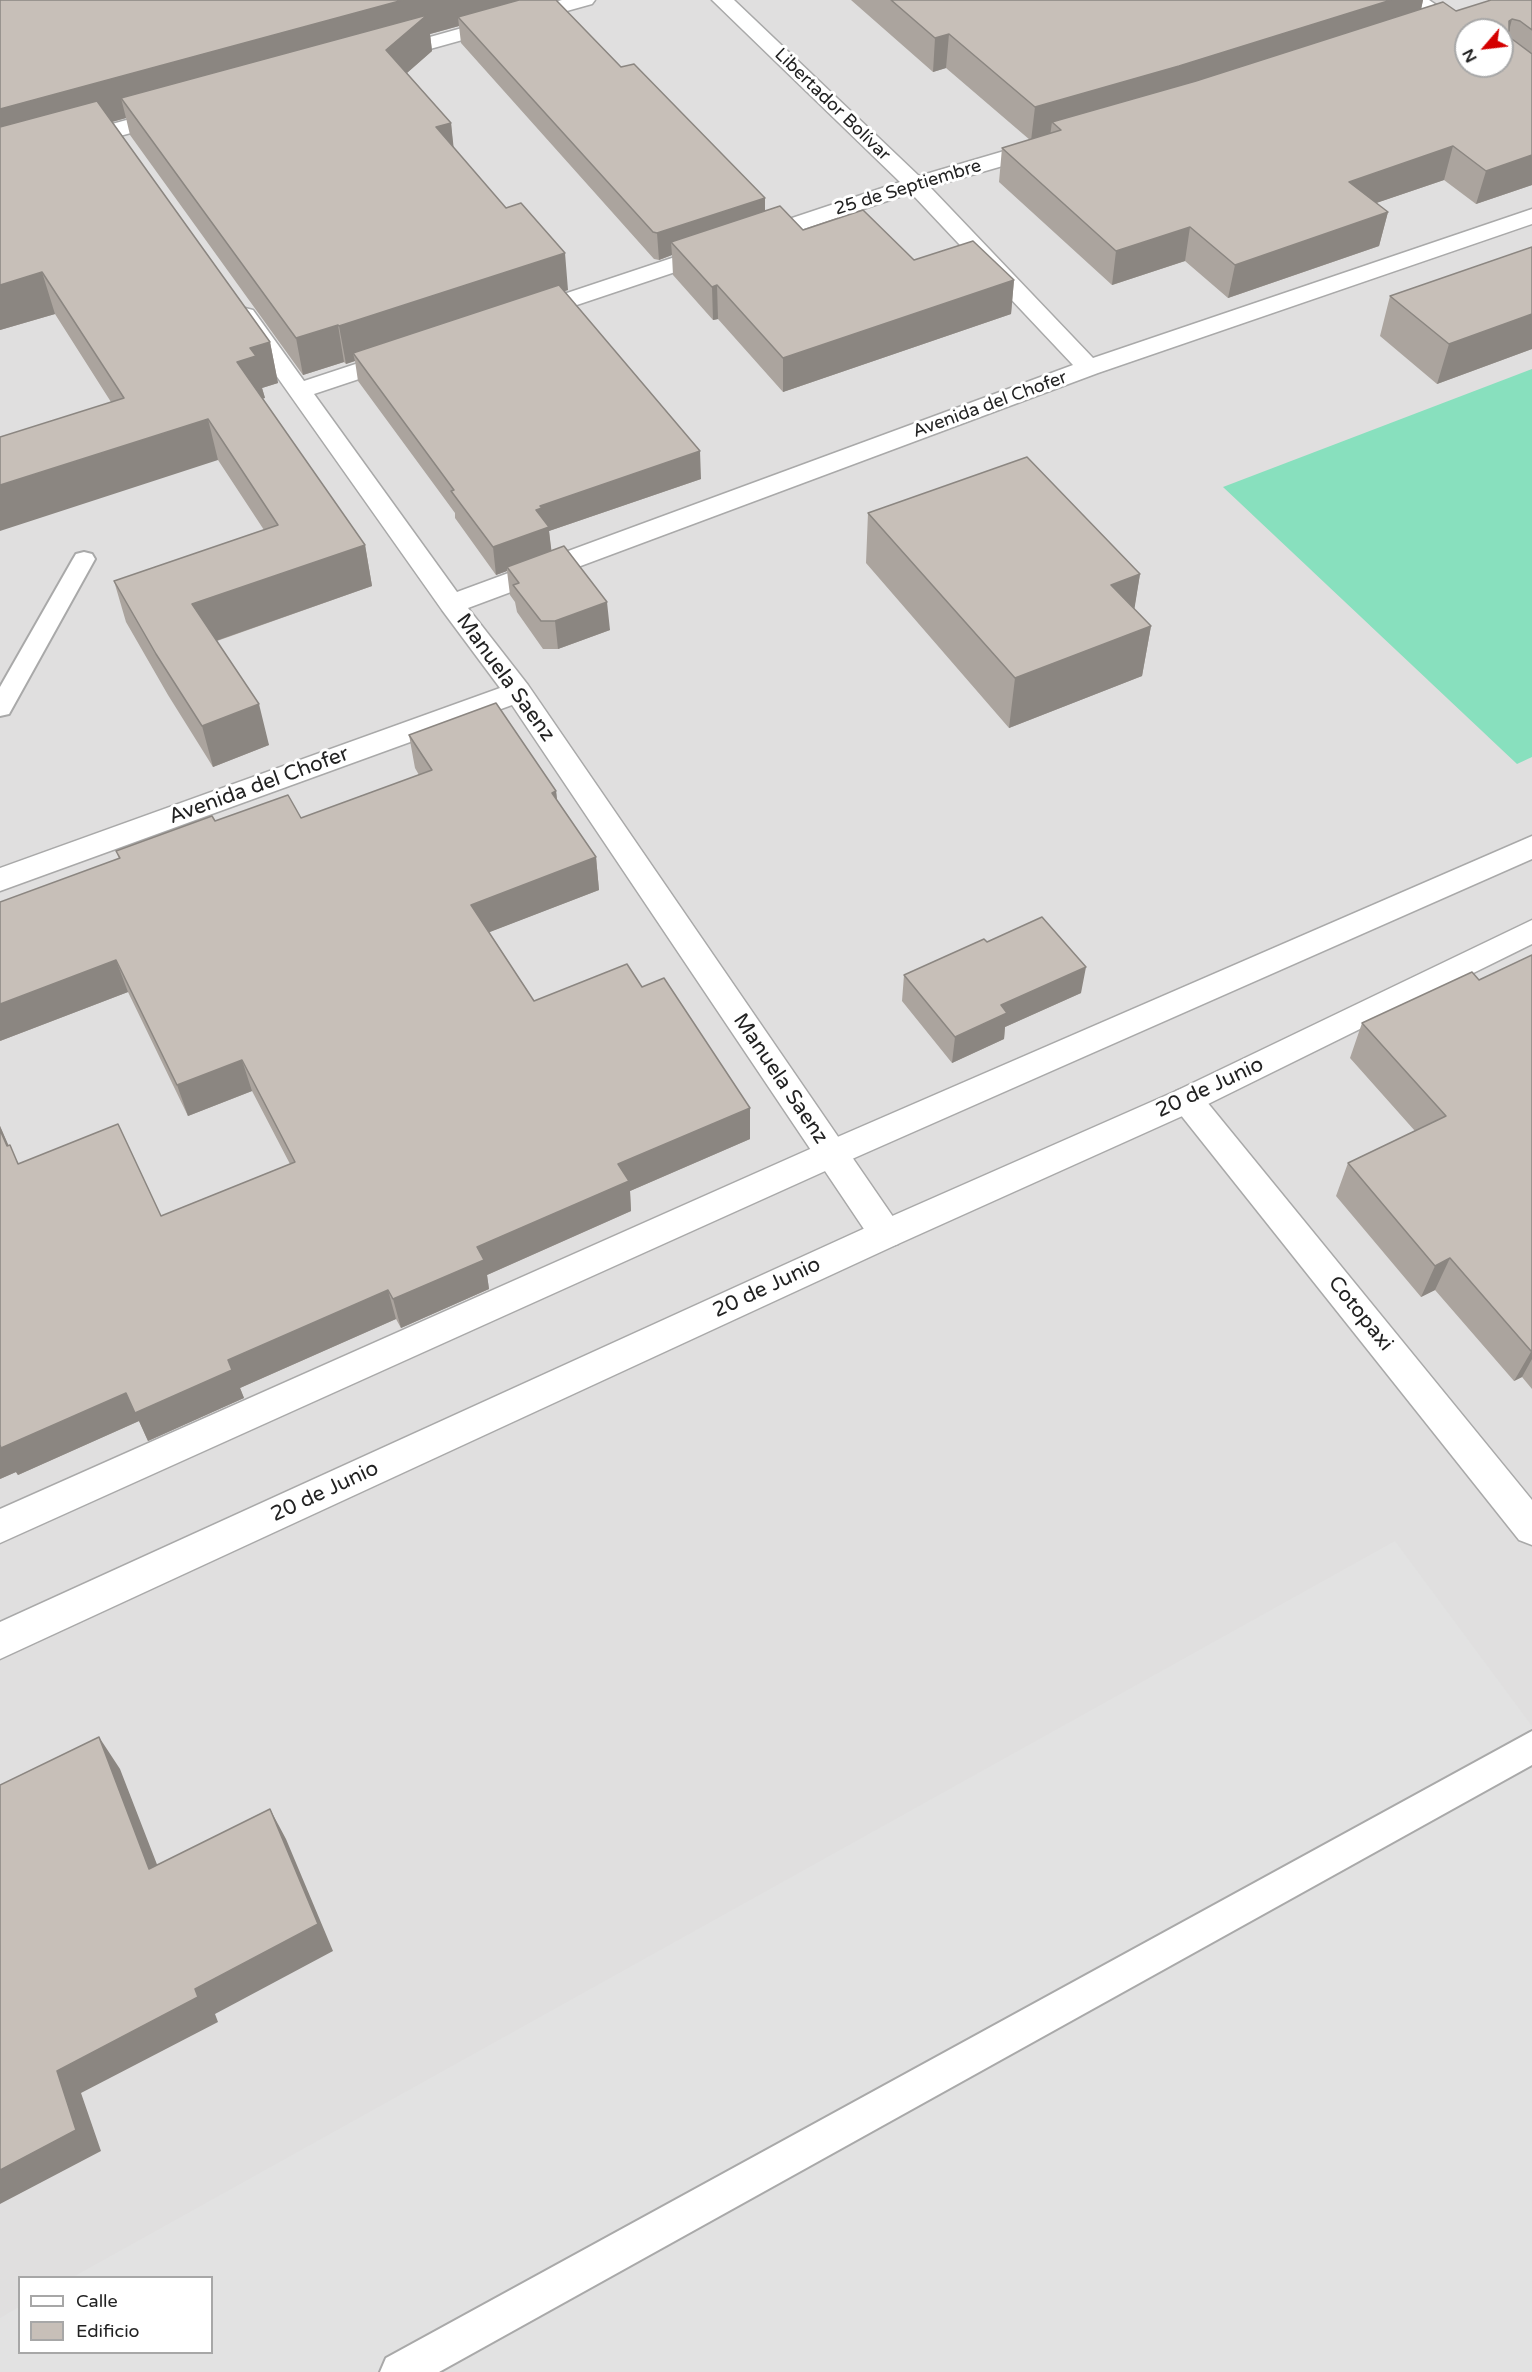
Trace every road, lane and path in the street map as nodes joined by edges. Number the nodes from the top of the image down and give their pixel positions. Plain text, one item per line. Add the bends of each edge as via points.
1 (585, 0) edge
2 (722, 0) edge
3 (1415, 0) edge
4 (1476, 14) edge
5 (1447, 22) junction
6 (1454, 27) edge
7 (1425, 30) edge
8 (366, 61) edge
9 (193, 109) edge
10 (1060, 142) edge
11 (0, 162) edge
12 (915, 184) junction
13 (1532, 216) edge
14 (231, 294) edge
15 (513, 319) edge
16 (423, 349) edge
17 (1089, 368) junction
18 (300, 390) junction
19 (84, 559) dead end
20 (451, 604) junction
21 (518, 692) junction
22 (0, 708) edge
23 (1532, 847) edge
24 (2, 875) edge
25 (1532, 931) edge
26 (1187, 1100) junction
27 (831, 1154) junction
28 (886, 1233) junction
29 (0, 1526) edge
30 (1532, 1528) edge
31 (0, 1641) edge
32 (1532, 1747) edge
33 (400, 2372) edge

1 - 8 street
2 - 12 street, Libertador Bolívar
3 - 5 street
4 - 5 street
5 - 6 street
5 - 7 street
9 - 11 street via 119,141
10 - 12 street, 25 de Septiembre
12 - 15 street, 25 de Septiembre
12 - 17 street, Libertador Bolívar
13 - 17 street, Avenida del Chofer
14 - 18 street, Manuela Saenz
16 - 18 street
17 - 20 street, Avenida del Chofer
18 - 20 street, Manuela Saenz
19 - 22 lane
20 - 21 street, Manuela Saenz
21 - 24 street, Avenida del Chofer
21 - 27 street, Manuela Saenz
23 - 27 street
25 - 26 street, 20 de Junio
26 - 28 street, 20 de Junio
26 - 30 street, Cotopaxi
27 - 28 street, Manuela Saenz
27 - 29 street
28 - 31 street, 20 de Junio
32 - 33 lane

